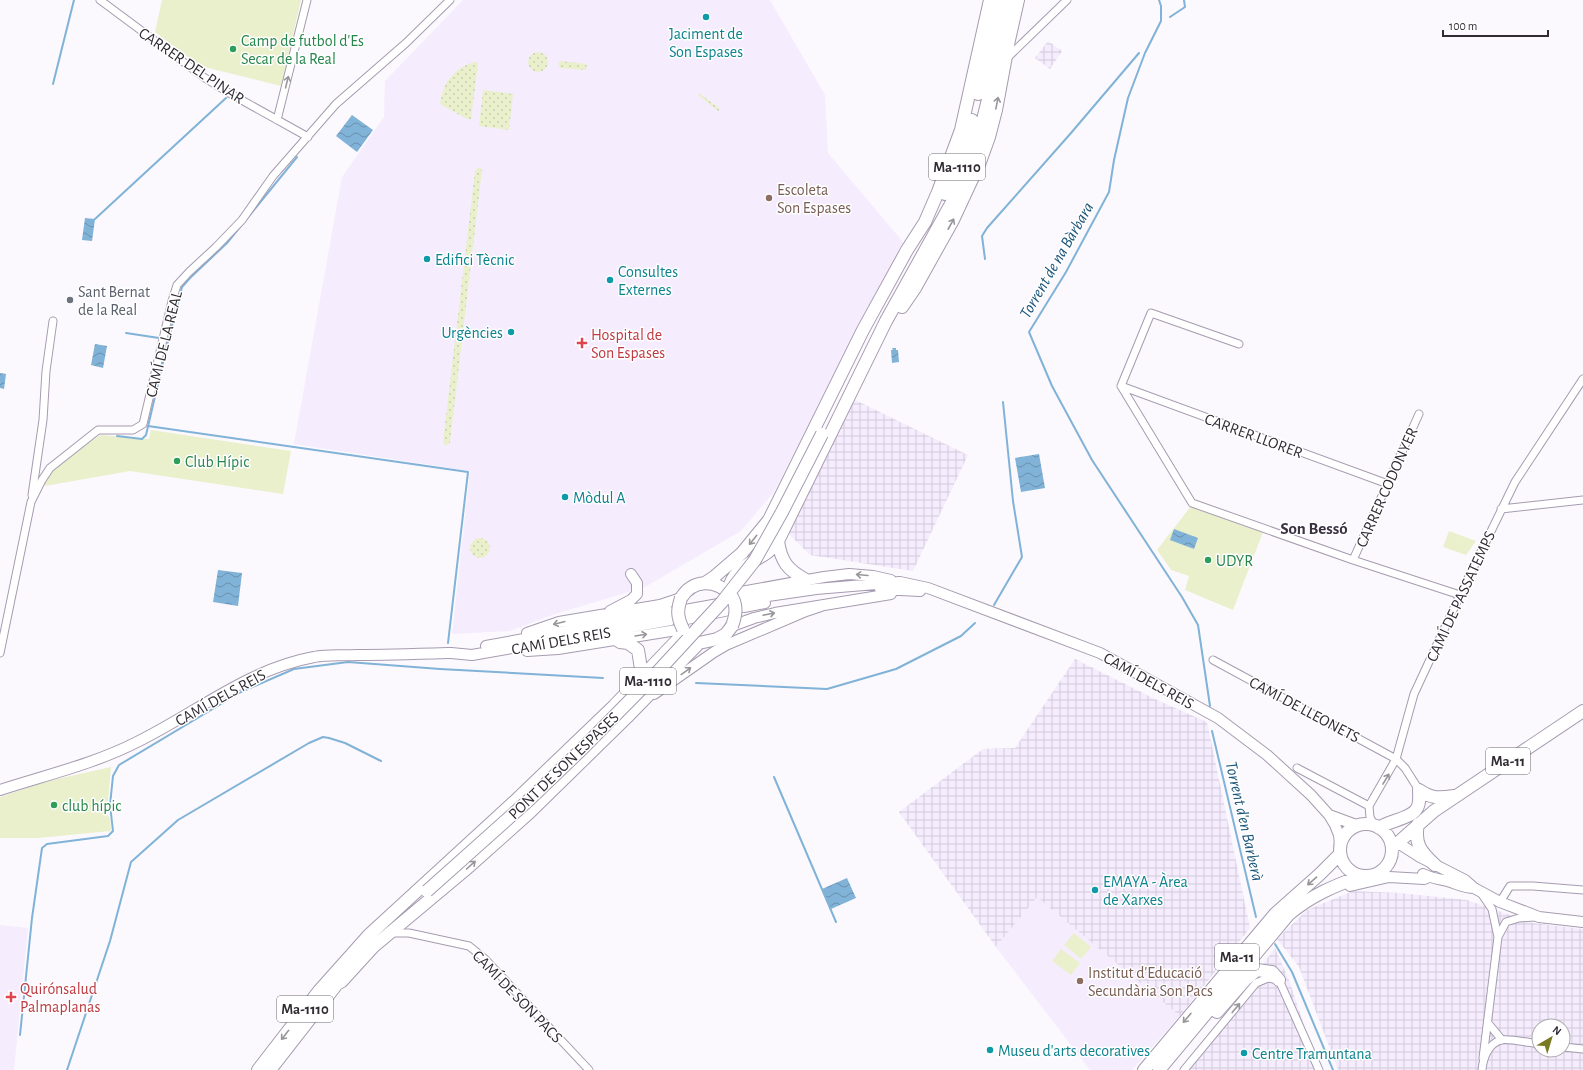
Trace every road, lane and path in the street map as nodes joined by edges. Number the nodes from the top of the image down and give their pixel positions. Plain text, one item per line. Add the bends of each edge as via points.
1 (100, 0) edge
2 (307, 0) edge
3 (450, 0) edge
4 (990, 0) edge
5 (998, 0) edge
6 (1010, 0) edge
7 (1018, 0) edge
8 (1067, 0) edge
9 (1006, 60) junction
10 (277, 120) junction
11 (308, 137) junction
12 (881, 319) junction
13 (53, 321) dead end
14 (1239, 344) dead end
15 (872, 353) junction
16 (1583, 379) edge
17 (1121, 386) junction
18 (825, 408) junction
19 (1419, 414) dead end
20 (1388, 484) junction
21 (1583, 500) edge
22 (31, 502) junction
23 (1501, 509) junction
24 (778, 541) junction
25 (1353, 560) junction
26 (631, 574) dead end
27 (806, 580) junction
28 (900, 582) junction
29 (705, 583) junction
30 (914, 591) junction
31 (941, 594) junction
32 (1460, 595) junction
33 (681, 598) junction
34 (728, 599) junction
35 (821, 606) junction
36 (597, 616) junction
37 (671, 616) dead end
38 (685, 623) junction
39 (732, 626) junction
40 (617, 640) junction
41 (705, 641) junction
42 (507, 646) junction
43 (0, 653) edge
44 (1213, 660) dead end
45 (642, 700) junction
46 (614, 706) junction
47 (1583, 711) edge
48 (1396, 759) junction
49 (1297, 768) dead end
50 (0, 790) edge
51 (1419, 790) junction
52 (1456, 796) junction
53 (1368, 806) junction
54 (1434, 811) junction
55 (1329, 815) junction
56 (1418, 824) junction
57 (1356, 825) junction
58 (1379, 827) junction
59 (1394, 844) junction
60 (1340, 849) junction
61 (1435, 865) junction
62 (1366, 876) junction
63 (1429, 878) junction
64 (1477, 890) junction
65 (1583, 890) edge
66 (427, 891) junction
67 (1500, 902) junction
68 (1539, 917) junction
69 (1583, 922) edge
70 (389, 933) junction
71 (1498, 937) junction
72 (354, 951) junction
73 (1279, 980) junction
74 (337, 984) junction
75 (1488, 1023) junction
76 (1193, 1029) junction
77 (1502, 1040) junction
78 (1531, 1043) edge
79 (1571, 1047) edge
80 (1583, 1049) edge
81 (1173, 1054) junction
82 (1483, 1058) junction
83 (258, 1070) edge
84 (270, 1070) edge
85 (589, 1070) edge
86 (1144, 1070) edge
87 (1160, 1070) edge
88 (1168, 1070) edge
89 (1184, 1070) edge
90 (1319, 1070) edge
91 (1482, 1070) edge

1 - 10 street, CARRER DEL PINAR via 205,78
10 -> 2 street
3 - 11 street, CAMÍ DE LA REAL via 406,43 336,104
4 - 18 main road via 961,130 938,192 925,222 863,330
5 - 12 main road, Ma-1110 via 965,146 938,210
6 - 12 main road, Ma-1110 via 978,140 961,186 897,301
7 - 9 main road
8 - 9 street
15 -> 9 main road via 915,288 960,206 989,137
10 - 11 street, CARRER DEL PINAR
11 - 22 street, CAMÍ DE LA REAL via 273,176 242,220 177,285 143,424 133,430 98,430 50,468
12 - 15 main road, Ma-1110
12 - 18 main road, Ma-1110 via 867,331
12 - 66 main road, PONT DE SON ESPASES / Ma-1110, bridge via 866,353 782,512 755,560 722,602 581,750
13 - 22 street via 43,420
14 - 17 street via 1151,313
15 - 24 main road, Ma-1110
16 - 23 street, CAMÍ DE PASSATEMPS via 1515,482
17 - 20 street, CARRER LLORER
17 - 25 street via 1192,503
18 -> 29 main road, Ma-1110 via 769,520 742,553
19 - 20 street, CARRER CODONYER
20 - 25 street, CARRER CODONYER
21 - 23 street
22 - 43 street, CAMÍ DE LA REAL
23 - 32 street, CAMÍ DE PASSATEMPS
24 - 27 main road via 784,562 794,573
24 - 34 main road, Ma-1110 via 767,554 736,574
25 - 32 street
26 - 36 street via 637,583 637,594 617,608
28 -> 27 street via 849,574
27 - 34 street
28 - 30 street, CAMÍ DELS REIS via 816,589 743,604 869,589
28 - 31 street, CAMÍ DELS REIS via 928,588
29 - 33 main road, Ma-1110 via 690,588
29 - 34 main road via 714,583
30 - 31 street, CAMÍ DELS REIS
30 - 35 street
31 - 55 street, CAMÍ DELS REIS via 1100,653 1218,718 1267,755
32 - 48 street, CAMÍ DE PASSATEMPS via 1414,694
33 - 36 street via 660,606
33 - 38 main road, bridge via 678,619
34 - 38 street
34 - 39 main road, bridge via 734,600 735,605 736,616
39 -> 35 street via 775,613
45 -> 35 street via 726,645
36 -> 42 street via 559,622 522,635
37 - 42 street, CAMÍ DELS REIS
40 -> 38 street
38 - 41 main road via 693,638
38 - 46 main road, Ma-1110
39 - 41 main road, Ma-1110 via 726,634 717,639
40 - 42 street via 558,649 514,651
40 - 46 main road via 628,643 638,650 641,669
41 - 45 main road, Ma-1110 via 699,643
42 - 50 street, CAMÍ DELS REIS via 472,655 451,653 315,656 278,666 246,680 137,742 108,755
44 - 48 street, CAMÍ DE LLEONETS
70 -> 45 main road, Ma-1110 via 530,812
46 - 72 main road, Ma-1110
47 - 52 main road, Ma-11
48 - 51 street
53 -> 48 street, CAMÍ DE PASSATEMPS
49 - 53 street
51 - 52 main road via 1431,797
51 - 58 main road via 1415,810 1399,820
52 - 54 main road, Ma-11
53 - 58 street via 1370,817
54 - 56 main road, Ma-11
54 - 58 main road, Ma-11 via 1401,824
55 - 57 street
55 - 60 street via 1339,835
56 - 59 main road, Ma-11
56 - 61 main road via 1417,842 1426,857
57 - 58 main road, Ma-11
57 - 60 main road, Ma-11 via 1343,837
58 - 59 main road
59 - 61 street
59 - 62 main road, Ma-11 via 1392,856 1384,869
60 - 62 main road via 1342,862 1347,868 1353,873
60 -> 86 main road, Ma-11 via 1320,874 1275,914
61 - 64 street via 1465,880
62 - 63 street via 1397,872 1424,874
62 - 76 main road, Ma-11 via 1327,889 1289,914
63 - 64 street
63 - 76 street via 1389,877 1356,883 1320,898 1279,932 1214,1010
64 - 67 street
64 - 71 street via 1492,909
65 - 67 street via 1510,886
66 - 72 main road, Ma-1110
66 - 74 main road, Ma-1110 via 361,955
67 - 68 street
68 - 69 street
68 - 71 street via 1519,918 1506,922
70 - 74 main road, Ma-1110
70 - 85 street, CAMÍ DE SON PACS via 409,934 469,946
71 - 75 street
72 -> 83 main road, Ma-1110 via 319,991
73 - 76 main road via 1272,972 1257,970 1245,980 1220,1010
89 -> 73 street via 1256,983 1268,978
73 - 90 street
74 - 84 main road, Ma-1110
75 - 77 street
75 - 82 street
76 - 81 main road, Ma-11
77 - 78 street
77 - 82 street via 1491,1046
79 - 80 street
81 - 87 main road, Ma-11
81 - 88 main road
82 - 91 street

